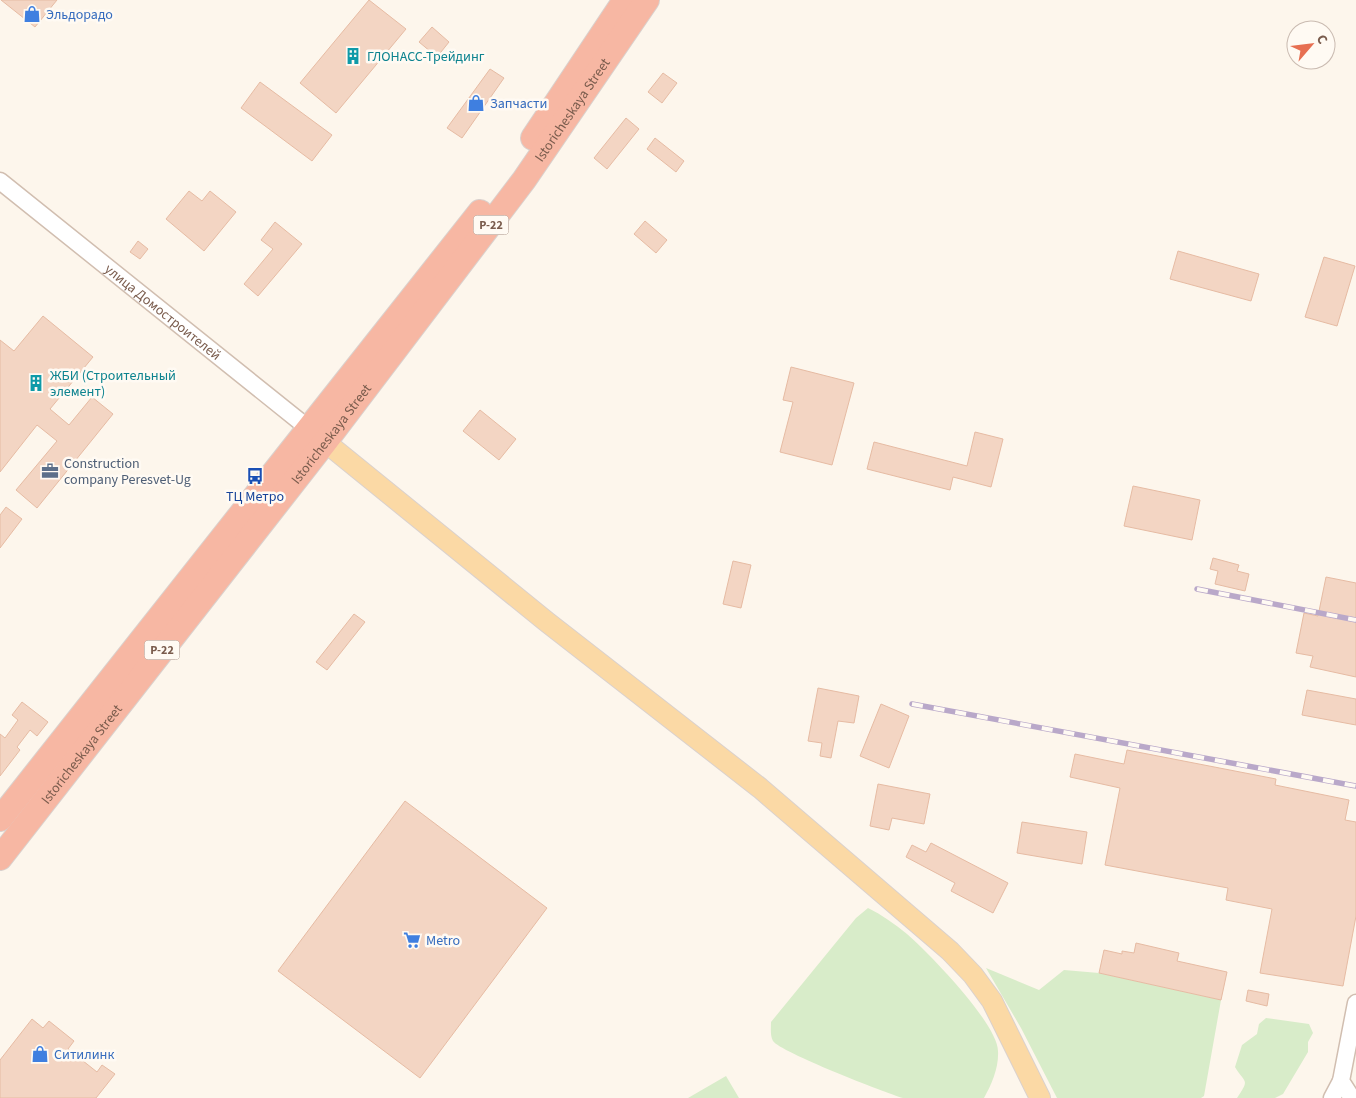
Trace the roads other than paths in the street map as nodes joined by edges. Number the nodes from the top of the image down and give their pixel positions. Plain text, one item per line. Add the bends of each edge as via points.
1 (625, 0) edge
2 (647, 0) edge
3 (0, 181) edge
4 (316, 435) junction
5 (0, 819) edge
6 (0, 858) edge
7 (1356, 1003) edge
8 (1342, 1082) junction
9 (1040, 1098) edge
10 (1332, 1098) edge
11 (1352, 1098) edge

1 - 4 highway, Istoricheskaya Street / Р-22 via 510,174
2 - 4 highway, Istoricheskaya Street / Р-22 via 524,180
3 - 4 street, улица Домостроителей
4 - 5 highway, Istoricheskaya Street / Р-22
4 - 6 highway, Istoricheskaya Street / Р-22
4 - 9 main road via 547,622 760,788 950,952 992,1001
7 - 8 street
8 - 10 street
8 - 11 street

